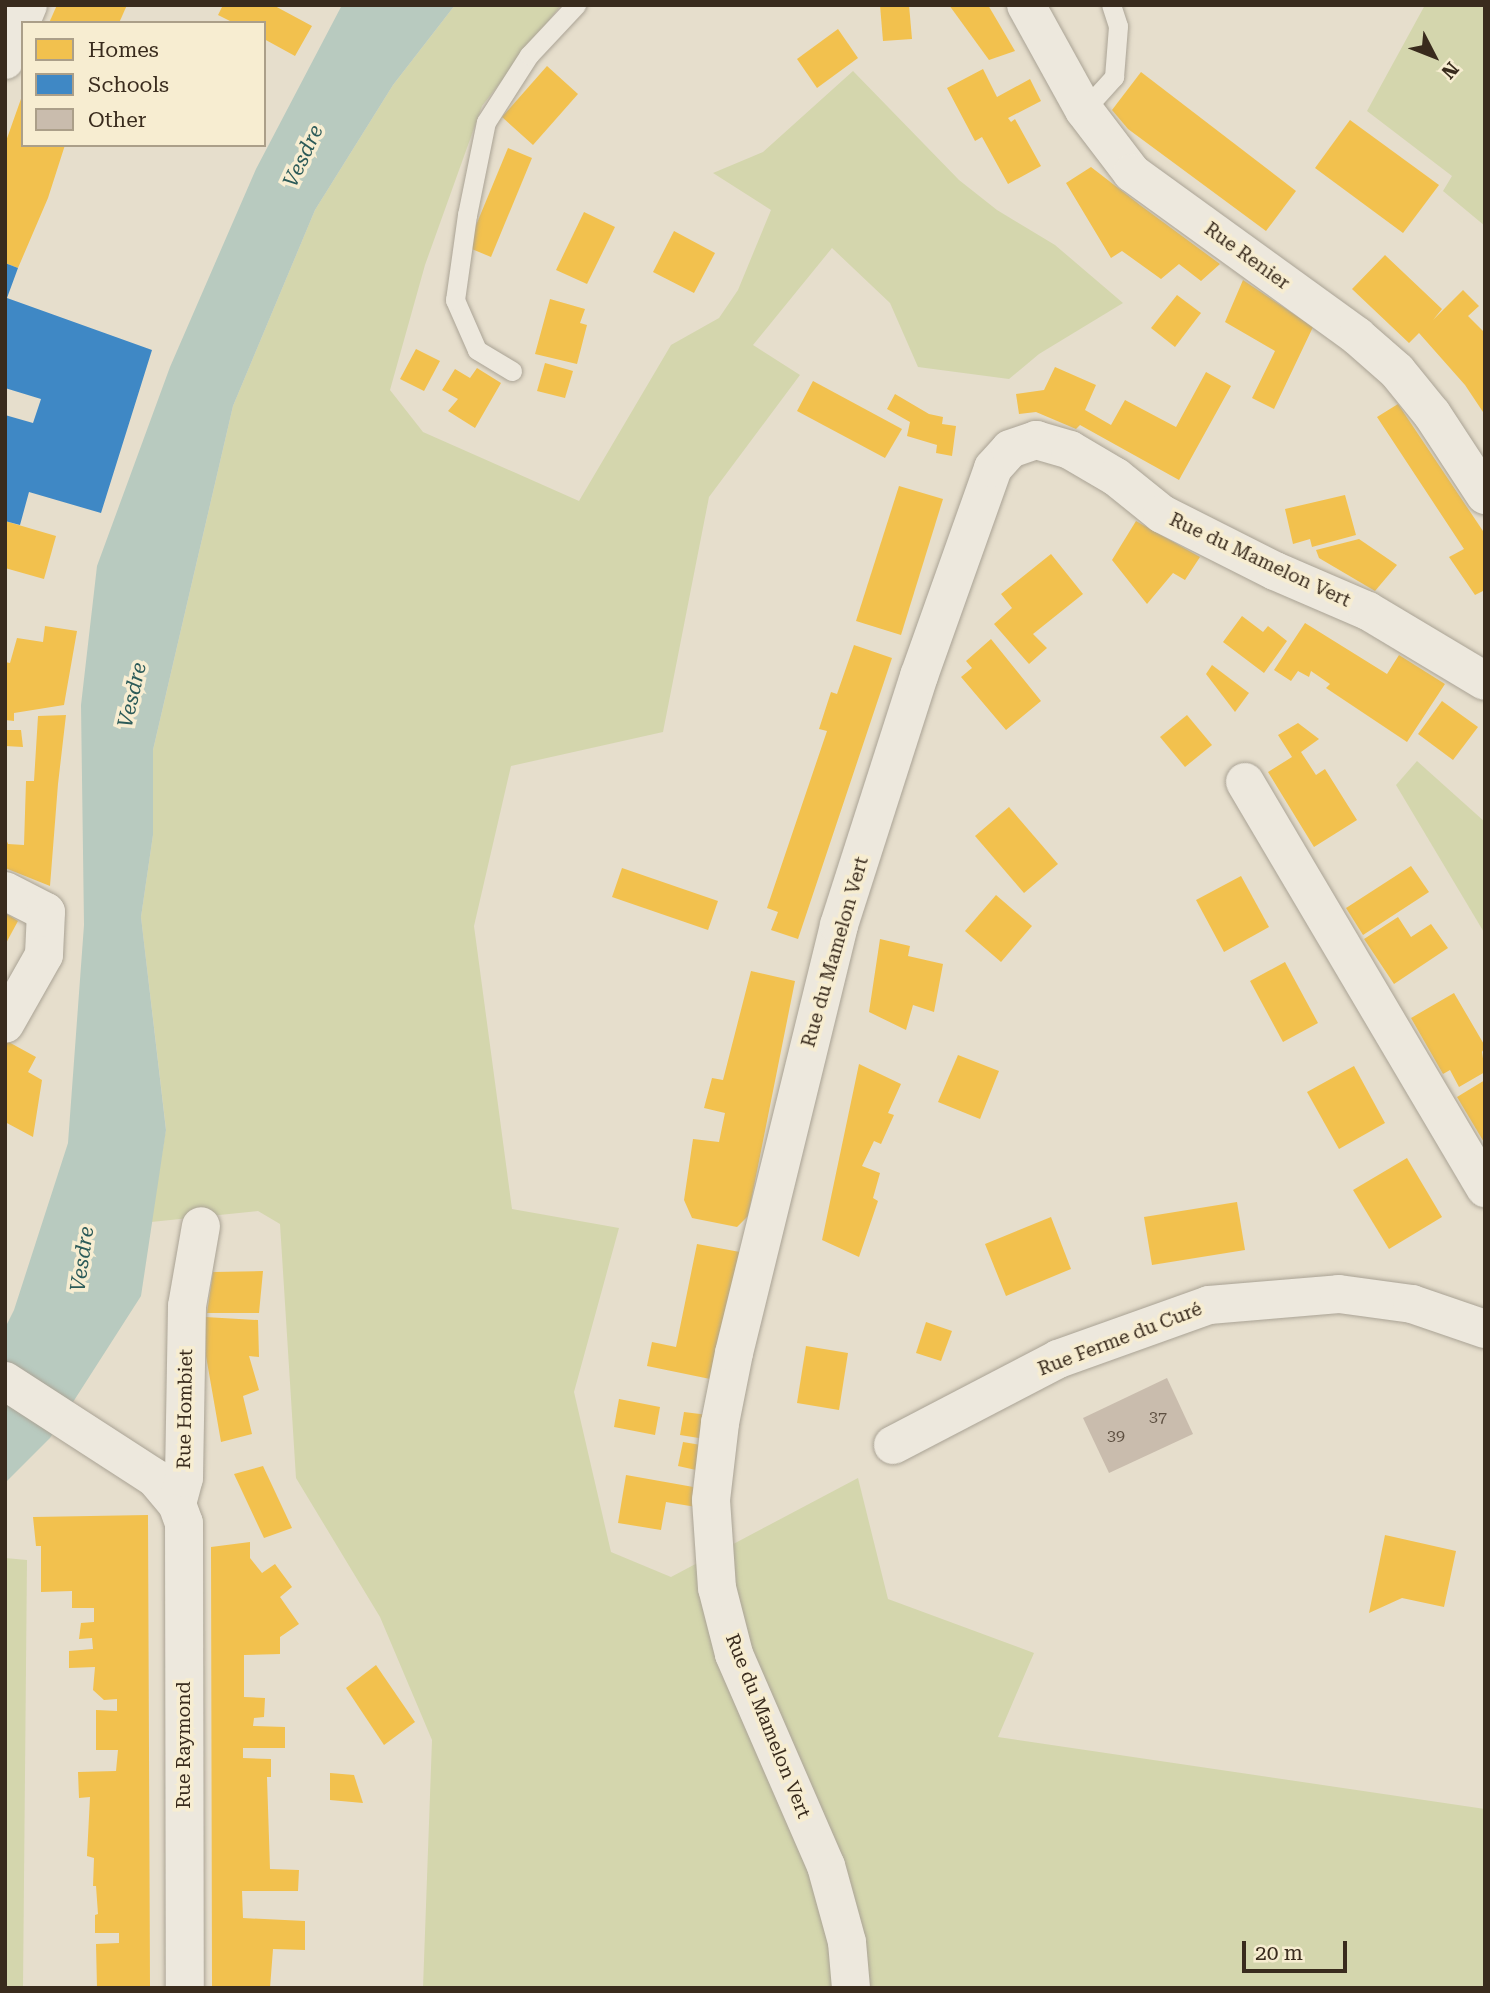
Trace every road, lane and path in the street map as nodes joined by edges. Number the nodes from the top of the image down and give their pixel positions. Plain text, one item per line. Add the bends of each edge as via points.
1 (576, 5) edge
2 (1026, 5) edge
3 (1111, 5) edge
4 (21, 22) edge
5 (5, 60) edge
6 (1084, 110) junction
7 (512, 371) dead end
8 (1485, 495) edge
9 (1485, 681) edge
10 (1245, 782) dead end
11 (5, 891) edge
12 (5, 1024) edge
13 (1485, 1188) edge
14 (201, 1226) dead end
15 (1485, 1329) edge
16 (5, 1381) edge
17 (893, 1445) dead end
18 (177, 1504) junction
19 (185, 1988) edge
20 (851, 1988) edge

1 - 7 lane via 529,55 486,122 467,215 455,300 477,349
2 - 6 street, Rue Renier
3 - 6 lane via 1118,26 1114,77
4 - 5 street
6 - 8 street, Rue Renier via 1132,173 1357,336 1397,371 1432,414
9 - 20 street, Rue du Mamelon Vert via 1368,611 1182,526 1070,450 1036,440 1010,449 993,468 919,676 839,925 734,1353 711,1500 716,1588 734,1654 832,1884 847,1942
10 - 13 street
11 - 12 street via 46,912 44,956
14 - 18 street, Rue Hombiet via 187,1306 184,1478
15 - 17 street, Rue Ferme du Curé via 1412,1304 1339,1294 1209,1305 1059,1359
16 - 18 street, Rue Hombiet via 155,1478
18 - 19 street, Rue Raymond via 184,1523

